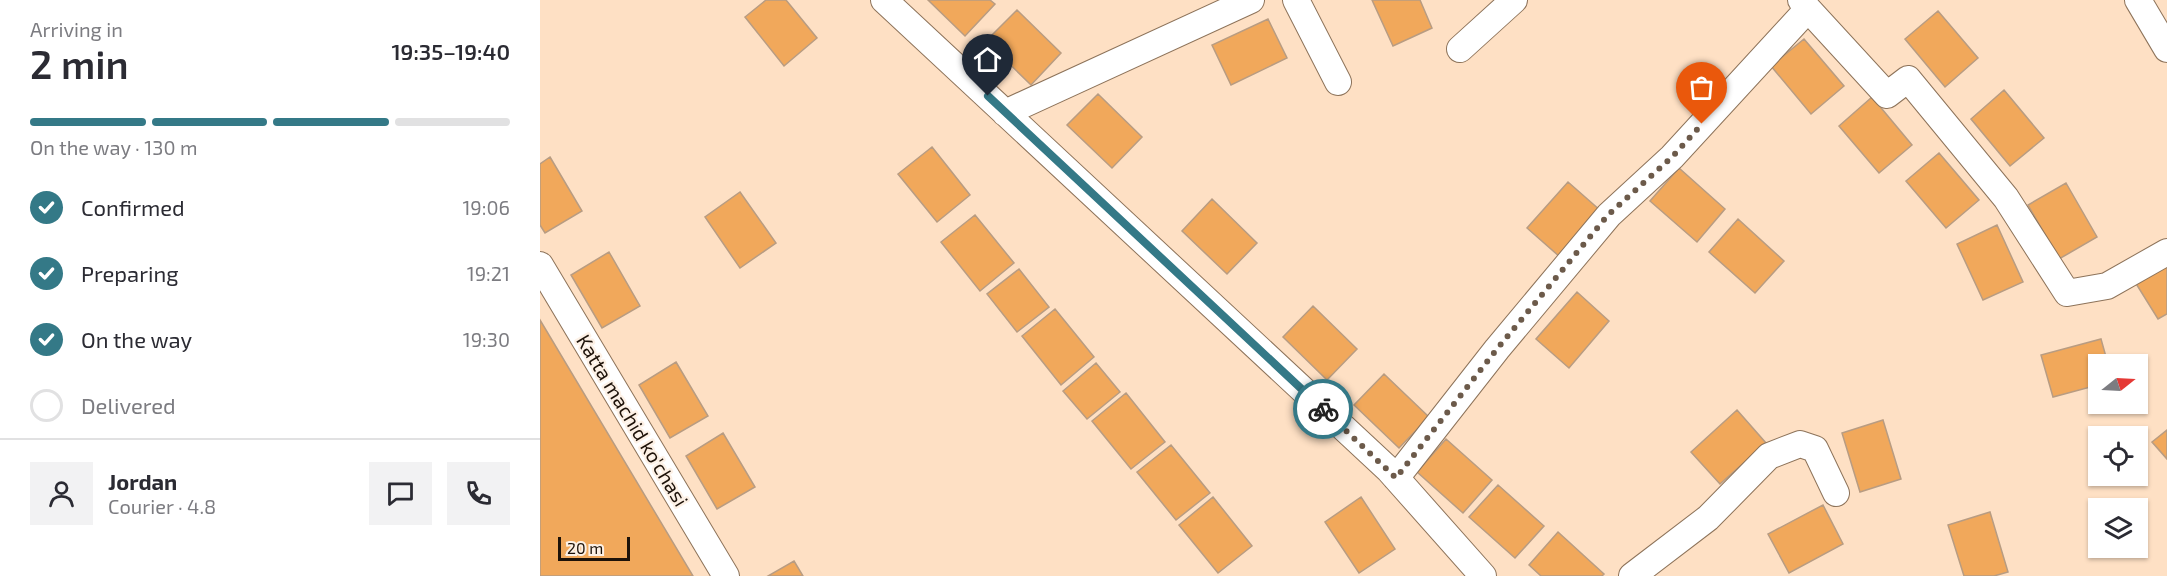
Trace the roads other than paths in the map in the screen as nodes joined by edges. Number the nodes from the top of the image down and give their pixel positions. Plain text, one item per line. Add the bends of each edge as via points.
1 (884, 0) edge
2 (1251, 0) edge
3 (1296, 0) edge
4 (1514, 0) edge
5 (2138, 0) edge
6 (1804, 4) edge
7 (1460, 49) dead end
8 (2167, 49) edge
9 (1338, 82) dead end
10 (1005, 112) junction
11 (2167, 252) edge
12 (540, 265) edge
13 (1396, 478) junction
14 (1836, 494) dead end
15 (726, 576) edge
16 (1483, 576) edge
17 (1632, 576) edge

1 - 10 street
2 - 10 street
3 - 9 street
4 - 7 street
5 - 8 street
6 - 11 street via 1887,95 1908,79 2006,198 2067,293 2107,286
6 - 13 street via 1672,157 1608,215
10 - 13 street
12 - 15 street, Katta machid ko'chasi
13 - 16 street
14 - 17 street via 1815,450 1800,444 1769,456 1708,518

